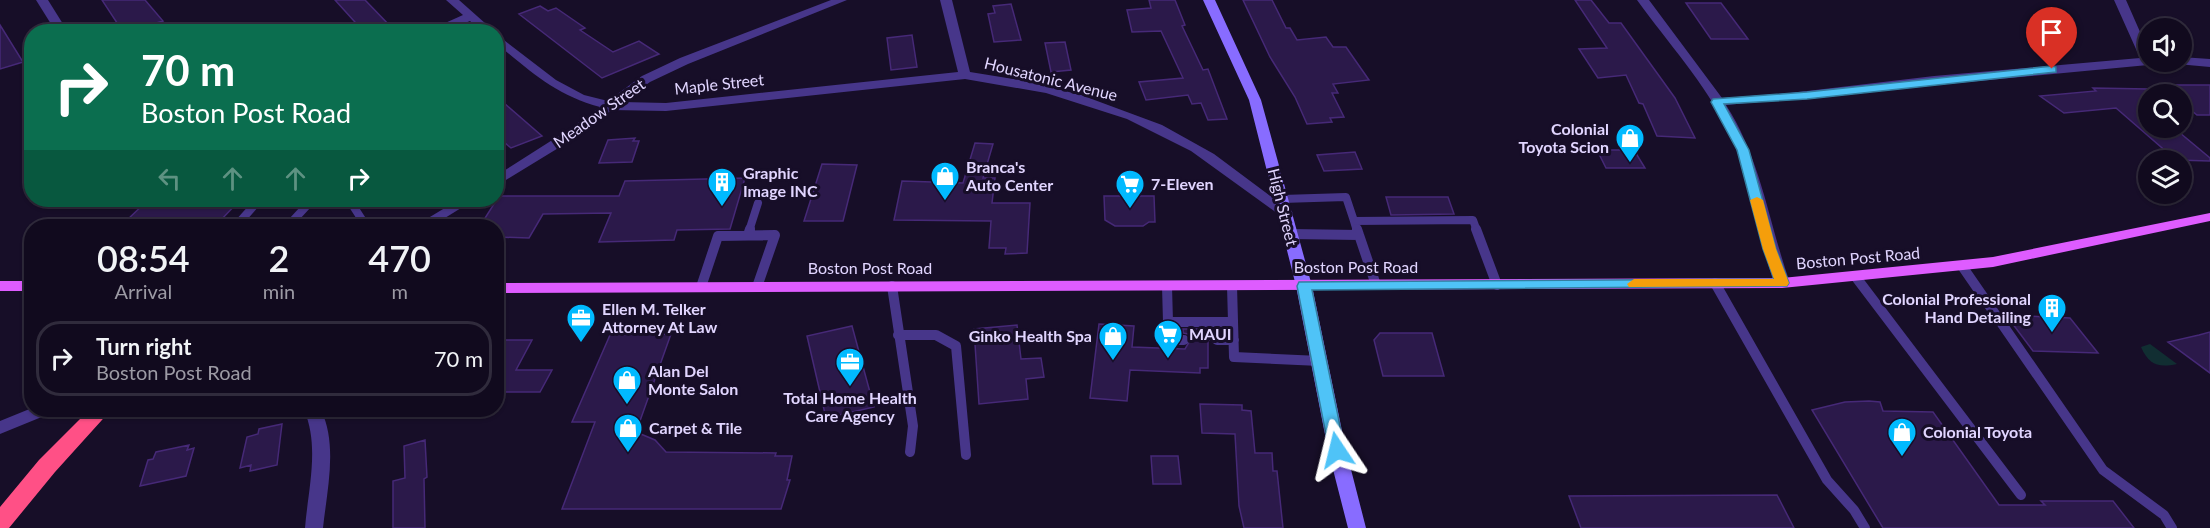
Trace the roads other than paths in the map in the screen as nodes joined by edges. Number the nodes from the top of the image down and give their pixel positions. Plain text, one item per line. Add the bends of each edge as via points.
1 (42, 0) edge
2 (452, 0) edge
3 (841, 0) edge
4 (946, 0) edge
5 (1209, 0) edge
6 (1643, 0) edge
7 (2120, 0) edge
8 (471, 16) junction
9 (57, 24) edge
10 (450, 24) edge
11 (480, 24) edge
12 (2138, 40) edge
13 (504, 44) edge
14 (2138, 61) edge
15 (2192, 62) edge
16 (2210, 63) edge
17 (965, 75) junction
18 (1717, 102) junction
19 (610, 106) junction
20 (504, 177) edge
21 (1282, 199) junction
22 (758, 203) dead end
23 (253, 207) edge
24 (306, 207) edge
25 (455, 207) edge
26 (1286, 213) junction
27 (2210, 217) edge
28 (242, 219) edge
29 (294, 219) edge
30 (434, 219) edge
31 (1354, 221) junction
32 (1290, 234) junction
33 (1359, 235) junction
34 (748, 236) junction
35 (1962, 266) junction
36 (1855, 276) junction
37 (1715, 283) junction
38 (1782, 283) junction
39 (1376, 285) junction
40 (1497, 285) junction
41 (0, 286) edge
42 (24, 286) edge
43 (757, 286) junction
44 (892, 286) junction
45 (1167, 286) junction
46 (1232, 286) junction
47 (1304, 286) junction
48 (701, 287) junction
49 (504, 288) edge
50 (1168, 322) junction
51 (1233, 322) junction
52 (898, 335) junction
53 (1184, 340) dead end
54 (1217, 340) dead end
55 (1234, 340) junction
56 (1320, 362) junction
57 (27, 417) edge
58 (94, 417) edge
59 (317, 417) edge
60 (0, 429) edge
61 (910, 452) dead end
62 (966, 455) dead end
63 (2020, 495) dead end
64 (0, 523) edge
65 (314, 528) edge
66 (1357, 528) edge
67 (1865, 528) edge
68 (2172, 528) edge

1 - 9 street
2 - 8 street
3 - 19 street, Meadow Street via 684,61 633,87
4 - 17 street, Housatonic Avenue
5 - 21 main road, High Street via 1255,100
6 - 18 street
7 - 12 street
8 - 10 street
8 - 11 street
13 - 19 street, Maple Street via 552,83 580,98
14 - 18 street
15 - 16 street
17 - 19 street, Maple Street via 666,106
17 - 26 street, Housatonic Avenue via 1008,81 1092,103 1160,129 1199,150
18 - 38 street via 1743,150
19 - 20 street, Meadow Street
21 - 26 main road, High Street
21 - 31 lane via 1346,197
22 - 34 lane
23 - 28 lane
24 - 29 lane
25 - 30 street
26 - 32 main road, High Street
27 - 35 main road, Boston Post Road via 2026,257
31 - 33 lane
31 - 40 lane via 1473,220
32 - 33 lane
32 - 47 main road, High Street
33 - 39 lane
34 - 43 lane via 775,235
34 - 48 lane via 718,236
35 - 36 main road, Boston Post Road
35 - 68 lane via 2103,470 2164,514
36 - 38 main road, Boston Post Road
36 - 63 lane
37 - 38 main road, Boston Post Road
37 - 40 main road, Boston Post Road
37 - 67 lane via 1827,480
39 - 40 main road, Boston Post Road
39 - 47 main road, Boston Post Road
41 - 42 main road
43 - 44 main road, Boston Post Road
43 - 48 main road, Boston Post Road
44 - 45 main road, Boston Post Road
44 - 52 lane
45 - 46 main road, Boston Post Road
45 - 50 lane
46 - 47 main road, Boston Post Road
46 - 51 lane
47 - 56 main road, High Street
48 - 49 main road, Boston Post Road
50 - 51 lane
50 - 53 lane via 1169,339
51 - 55 lane
52 - 61 lane via 913,426
52 - 62 lane via 932,333 949,338 956,346
54 - 55 lane
55 - 56 lane via 1234,357
56 - 66 main road, High Street
57 - 60 street
58 - 64 highway
59 - 65 street via 321,440

